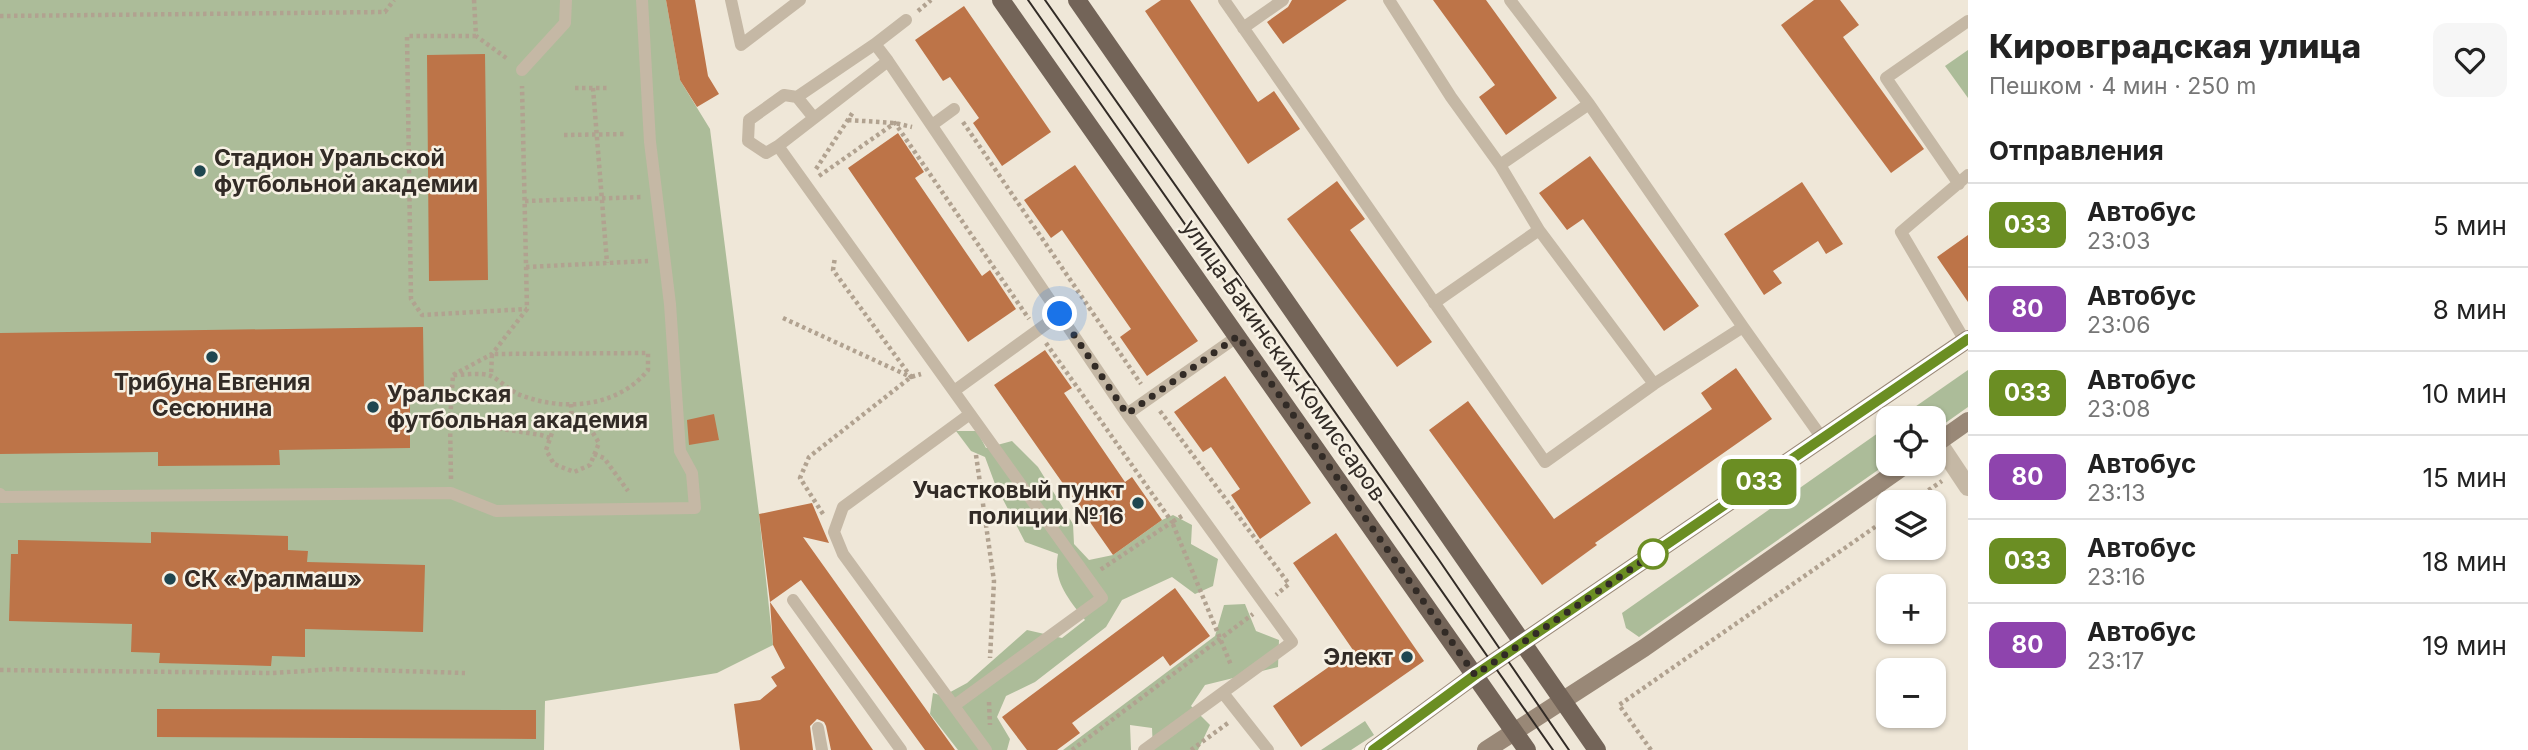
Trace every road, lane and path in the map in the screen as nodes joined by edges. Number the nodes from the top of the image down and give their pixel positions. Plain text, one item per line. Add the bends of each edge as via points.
1 (394, 0) edge
2 (474, 0) edge
3 (566, 0) edge
4 (642, 0) edge
5 (731, 0) edge
6 (800, 0) edge
7 (1000, 0) edge
8 (1077, 0) edge
9 (1224, 0) edge
10 (1283, 0) edge
11 (1389, 0) edge
12 (1510, 0) edge
13 (0, 16) edge
14 (906, 20) dead end
15 (1968, 22) edge
16 (1243, 27) junction
17 (476, 36) junction
18 (875, 44) junction
19 (888, 61) junction
20 (522, 70) junction
21 (575, 88) dead end
22 (593, 88) junction
23 (610, 88) dead end
24 (797, 97) junction
25 (1589, 104) junction
26 (954, 109) joint
27 (855, 110) dead end
28 (814, 118) junction
29 (848, 120) junction
30 (934, 129) junction
31 (564, 135) dead end
32 (596, 135) junction
33 (626, 135) dead end
34 (779, 146) junction
35 (1500, 165) junction
36 (1963, 180) edge
37 (806, 185) junction
38 (656, 197) junction
39 (601, 198) junction
40 (525, 201) junction
41 (1539, 230) junction
42 (841, 232) junction
43 (664, 261) junction
44 (607, 263) junction
45 (526, 267) junction
46 (1434, 303) junction
47 (527, 309) junction
48 (1060, 314) junction
49 (783, 318) dead end
50 (1743, 327) junction
51 (1238, 336) junction
52 (1967, 340) edge
53 (492, 354) junction
54 (938, 368) junction
55 (453, 375) junction
56 (491, 376) junction
57 (911, 377) junction
58 (1654, 384) junction
59 (954, 391) junction
60 (1150, 398) junction
61 (571, 404) junction
62 (970, 414) junction
63 (1127, 414) junction
64 (450, 421) junction
65 (572, 421) junction
66 (1968, 421) edge
67 (1946, 436) edge
68 (550, 438) junction
69 (1822, 438) junction
70 (976, 453) dead end
71 (594, 454) junction
72 (1946, 457) edge
73 (1890, 476) edge
74 (1968, 487) edge
75 (451, 493) junction
76 (0, 494) edge
77 (641, 508) junction
78 (1172, 522) dead end
79 (1876, 526) edge
80 (834, 532) junction
81 (793, 600) dead end
82 (1264, 605) junction
83 (1222, 637) junction
84 (1522, 644) junction
85 (216, 665) dead end
86 (0, 670) edge
87 (216, 672) junction
88 (466, 673) dead end
89 (1475, 675) junction
90 (989, 680) junction
91 (1237, 682) junction
92 (1223, 693) junction
93 (1561, 700) junction
94 (955, 705) junction
95 (1240, 715) junction
96 (990, 727) dead end
97 (818, 728) dead end
98 (1513, 731) junction
99 (822, 750) edge
100 (901, 750) edge
101 (986, 750) edge
102 (1072, 750) edge
103 (1144, 750) edge
104 (1191, 750) edge
105 (1268, 750) edge
106 (1373, 750) edge
107 (1486, 750) edge
108 (1527, 750) edge
109 (1597, 750) edge
110 (1651, 750) edge

1 - 13 path via 384,12
2 - 17 path
3 - 20 lane via 565,23
4 - 38 lane
5 - 6 lane via 741,45
7 - 51 main road, улица Бакинских Комиссаров
8 - 84 main road, улица Бакинских Комиссаров
9 - 16 lane
10 - 16 lane
11 - 35 lane
12 - 25 lane
14 - 18 lane
15 - 36 lane via 1886,78
16 - 46 lane
17 - 20 path
17 - 47 path via 407,36 411,299 422,315
18 - 19 lane
18 - 24 lane
19 - 28 lane
19 - 30 lane
20 - 40 path
21 - 22 path
22 - 23 path
22 - 32 path
24 - 28 lane
24 - 34 lane via 784,95 749,120 748,141 766,153
25 - 35 lane
25 - 50 lane
26 - 30 lane
26 - 60 path
27 - 29 path
28 - 29 path
28 - 34 lane
29 - 30 path
29 - 37 path
30 - 48 lane
31 - 32 path
32 - 33 path
32 - 39 path
34 - 37 lane
35 - 41 lane
36 - 52 lane via 1901,232
37 - 42 lane
38 - 39 path
38 - 43 lane
39 - 40 path
39 - 44 path
40 - 45 path
41 - 46 lane
41 - 58 lane
42 - 54 lane
42 - 57 path via 832,270
43 - 44 path
43 - 77 lane via 680,451 692,472 695,508
44 - 45 path
45 - 47 path
46 - 58 lane via 1545,462
47 - 53 path
48 - 59 lane
48 - 63 lane
49 - 57 path
50 - 58 lane
50 - 69 lane
51 - 60 lane
51 - 89 main road, улица Бакинских Комиссаров
52 - 69 street
53 - 55 path
53 - 56 path
53 - 61 path via 648,354 649,370 638,383 608,399
54 - 57 path
54 - 59 lane
55 - 56 path
55 - 64 path
56 - 61 path via 504,387 541,402
57 - 80 path via 809,457 800,478
59 - 62 lane
60 - 63 lane
60 - 82 path via 1289,584
61 - 65 path
62 - 80 lane via 843,507
62 - 90 lane via 1102,598
63 - 82 lane
64 - 68 path
64 - 75 path
65 - 68 path via 554,427
65 - 71 path via 590,428 599,443
66 - 67 street
68 - 71 path via 545,450 554,464 575,472 590,465
69 - 84 street
70 - 90 path via 994,582
71 - 77 path via 604,458
72 - 74 street
73 - 93 street via 1644,648
75 - 76 lane
75 - 77 lane via 496,510
78 - 83 path
79 - 110 path via 1619,705
80 - 94 lane via 843,554
81 - 100 lane
82 - 83 path
82 - 91 lane via 1292,642
83 - 91 path
83 - 102 path
84 - 89 street
84 - 93 main road, улица Бакинских Комиссаров
85 - 87 path
86 - 87 path
87 - 88 path
89 - 98 main road, улица Бакинских Комиссаров
89 - 106 street
90 - 94 lane
90 - 96 path
91 - 92 lane
92 - 95 lane
92 - 103 lane
93 - 98 street
93 - 109 main road, улица Бакинских Комиссаров
94 - 101 lane
95 - 104 path
95 - 105 lane
97 - 99 lane
98 - 107 street
98 - 108 main road, улица Бакинских Комиссаров

